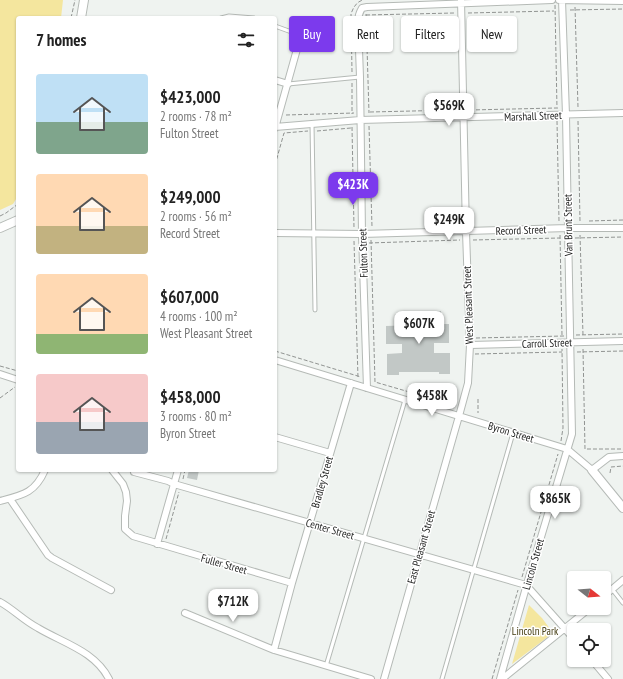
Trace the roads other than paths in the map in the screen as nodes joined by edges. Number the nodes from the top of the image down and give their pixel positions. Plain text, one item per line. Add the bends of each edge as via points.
1 (84, 0) edge
2 (552, 0) edge
3 (559, 0) edge
4 (562, 0) edge
5 (575, 0) edge
6 (623, 1) edge
7 (461, 2) edge
8 (81, 16) edge
9 (277, 27) edge
10 (289, 31) edge
11 (296, 52) edge
12 (360, 77) junction
13 (277, 81) edge
14 (288, 84) junction
15 (566, 111) junction
16 (623, 113) edge
17 (463, 118) junction
18 (360, 120) junction
19 (277, 121) edge
20 (312, 124) junction
21 (277, 127) edge
22 (16, 221) edge
23 (0, 228) edge
24 (568, 228) junction
25 (623, 228) edge
26 (466, 232) junction
27 (277, 233) edge
28 (313, 234) junction
29 (362, 234) junction
30 (315, 310) dead end
31 (623, 341) edge
32 (570, 343) junction
33 (470, 345) junction
34 (277, 361) edge
35 (0, 374) edge
36 (16, 379) edge
37 (351, 383) junction
38 (367, 388) junction
39 (405, 400) junction
40 (459, 416) junction
41 (513, 432) junction
42 (277, 438) edge
43 (567, 449) junction
44 (330, 453) junction
45 (623, 456) edge
46 (592, 470) junction
47 (44, 472) edge
48 (114, 472) edge
49 (134, 472) dead end
50 (177, 472) edge
51 (174, 484) junction
52 (10, 498) junction
53 (0, 501) edge
54 (623, 508) edge
55 (310, 523) junction
56 (364, 539) junction
57 (160, 545) junction
58 (419, 555) junction
59 (473, 570) junction
60 (623, 580) edge
61 (292, 583) junction
62 (526, 585) junction
63 (111, 590) dead end
64 (612, 590) joint
65 (0, 602) edge
66 (623, 603) edge
67 (184, 613) dead end
68 (582, 615) edge
69 (565, 629) junction
70 (274, 650) junction
71 (326, 666) junction
72 (598, 667) edge
73 (109, 679) edge
74 (371, 679) edge
75 (384, 679) edge
76 (442, 679) edge
77 (501, 679) edge
78 (608, 679) edge

1 - 8 street
2 - 7 street
3 - 4 street
4 - 5 street
4 - 15 street, Van Brunt Street
5 - 6 street
7 - 12 street, Fulton Street via 362,8 358,16
7 - 17 street, West Pleasant Street
9 - 10 lane
11 - 14 street
12 - 14 lane
12 - 18 street, Fulton Street
13 - 14 street
14 - 19 street
15 - 16 street, Marshall Street via 578,114
15 - 17 street, Marshall Street
15 - 24 street, Van Brunt Street
17 - 18 street, Marshall Street
17 - 26 street, West Pleasant Street
18 - 20 street, Marshall Street
18 - 29 street, Fulton Street
20 - 21 street, Marshall Street
20 - 28 lane
22 - 23 street
24 - 25 street, Record Street
24 - 26 street, Record Street
24 - 32 street, Van Brunt Street
26 - 29 street, Record Street
26 - 33 street, West Pleasant Street
27 - 28 street, Record Street
28 - 29 street, Record Street
28 - 30 lane
29 - 38 street, Fulton Street
31 - 32 street, Carroll Street
32 - 33 street, Carroll Street
32 - 43 street, Van Brunt Street via 572,434
33 - 40 street, West Pleasant Street via 468,383
34 - 37 street, Byron Street
35 - 36 street
37 - 38 street, Byron Street
37 - 44 street, Bradley Street
38 - 39 street, Byron Street
39 - 40 street, Byron Street
39 - 56 lane
40 - 41 street, Byron Street
40 - 58 street, East Pleasant Street
41 - 43 street, Byron Street
41 - 59 lane
42 - 44 street
43 - 46 street, Byron Street
43 - 62 street, Lincoln Street
44 - 55 street, Bradley Street
45 - 46 street via 609,457
46 - 54 street
47 - 52 street via 41,480 30,491
48 - 57 street, Fuller Street via 126,492 126,529 133,536
49 - 51 street, Center Street
50 - 51 street
51 - 55 street, Center Street
51 - 57 street
52 - 53 street
52 - 63 street via 48,555
55 - 56 street, Center Street
55 - 61 street, Bradley Street
56 - 58 street, Center Street
56 - 71 lane
57 - 61 street, Fuller Street
58 - 59 street, Center Street
58 - 75 street, East Pleasant Street
59 - 62 street, Center Street
59 - 76 lane
60 - 64 street
61 - 70 street, Bradley Street
62 - 69 street
62 - 77 street, Lincoln Street
64 - 66 lane
65 - 73 street via 36,628 86,653 97,662
67 - 70 street
68 - 69 street
69 - 77 street
70 - 71 street
71 - 74 street
72 - 78 street

